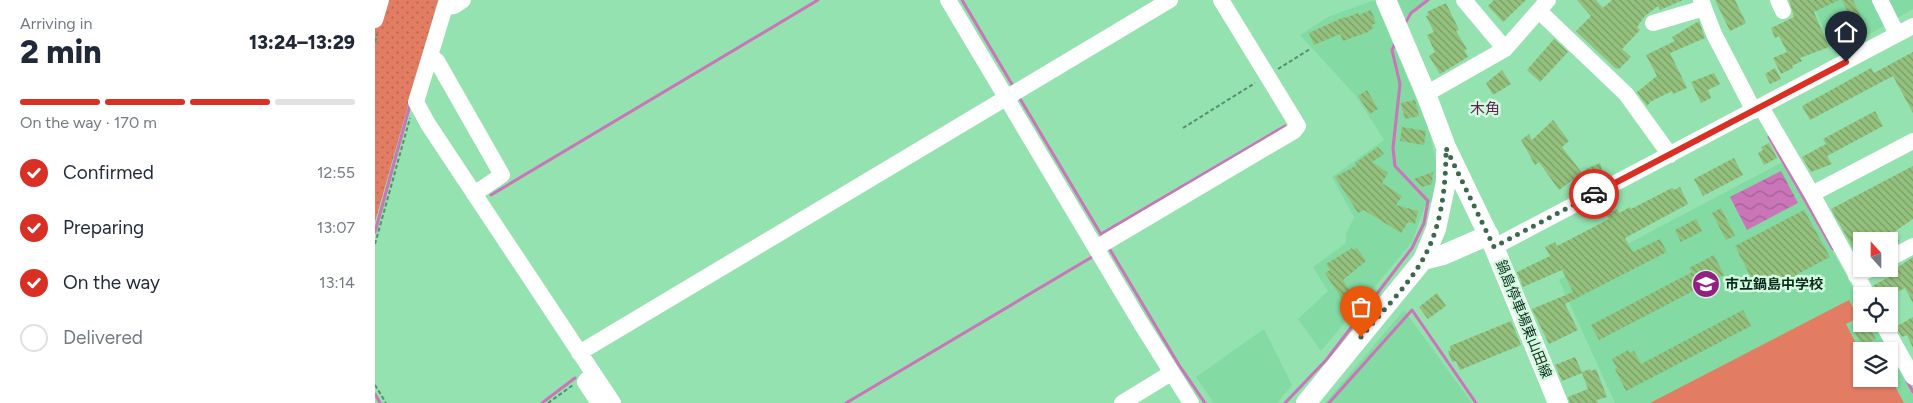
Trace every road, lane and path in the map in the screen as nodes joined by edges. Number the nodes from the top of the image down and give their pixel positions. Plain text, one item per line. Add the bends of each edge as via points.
1 (381, 0) edge
2 (463, 0) edge
3 (949, 0) edge
4 (1170, 0) edge
5 (1221, 0) edge
6 (1386, 0) edge
7 (1464, 0) edge
8 (1881, 0) edge
9 (446, 4) edge
10 (1702, 4) edge
11 (1543, 6) edge
12 (375, 20) edge
13 (1653, 23) dead end
14 (1913, 26) edge
15 (1897, 34) junction
16 (1310, 49) dead end
17 (1505, 49) junction
18 (430, 56) junction
19 (1267, 76) junction
20 (1426, 94) junction
21 (1006, 97) junction
22 (1757, 109) junction
23 (411, 114) dead end
24 (1183, 128) dead end
25 (1913, 141) edge
26 (1446, 148) junction
27 (1670, 154) junction
28 (474, 194) junction
29 (1812, 194) junction
30 (1491, 241) junction
31 (375, 244) edge
32 (1913, 246) edge
33 (1096, 248) junction
34 (1898, 254) edge
35 (1853, 257) edge
36 (1423, 260) junction
37 (1889, 332) edge
38 (579, 353) junction
39 (1908, 356) edge
40 (1171, 373) junction
41 (1913, 377) edge
42 (589, 378) junction
43 (375, 385) edge
44 (386, 403) edge
45 (548, 403) edge
46 (599, 403) edge
47 (613, 403) edge
48 (1122, 403) edge
49 (1191, 403) edge
50 (1306, 403) edge
51 (1558, 403) edge

1 - 12 street
2 - 9 street via 454,6
3 - 21 street
4 - 21 street
5 - 19 street
6 - 20 main road
7 - 17 street
8 - 15 street
9 - 18 street
10 - 13 street
10 - 22 street via 1714,34
11 - 17 street
11 - 27 street via 1626,94
14 - 15 street
15 - 22 street
16 - 19 path
17 - 20 street
18 - 28 street via 416,102
18 - 28 street via 437,61 502,175
19 - 24 path
19 - 33 street via 1296,121 1298,126 1294,131
20 - 26 main road
21 - 33 street
21 - 38 street
22 - 27 street
22 - 29 street
23 - 31 path
25 - 29 street
26 - 30 main road, 鍋島停車場東山田線
26 - 36 main road via 1446,182 1436,229
27 - 30 street
28 - 38 street
29 - 35 street
30 - 36 main road
30 - 51 main road, 鍋島停車場東山田線
32 - 34 street
33 - 40 street
36 - 50 main road
37 - 39 street
38 - 42 street
39 - 41 street
40 - 48 street
40 - 49 street
42 - 45 path
42 - 46 street
42 - 47 street
43 - 44 path

